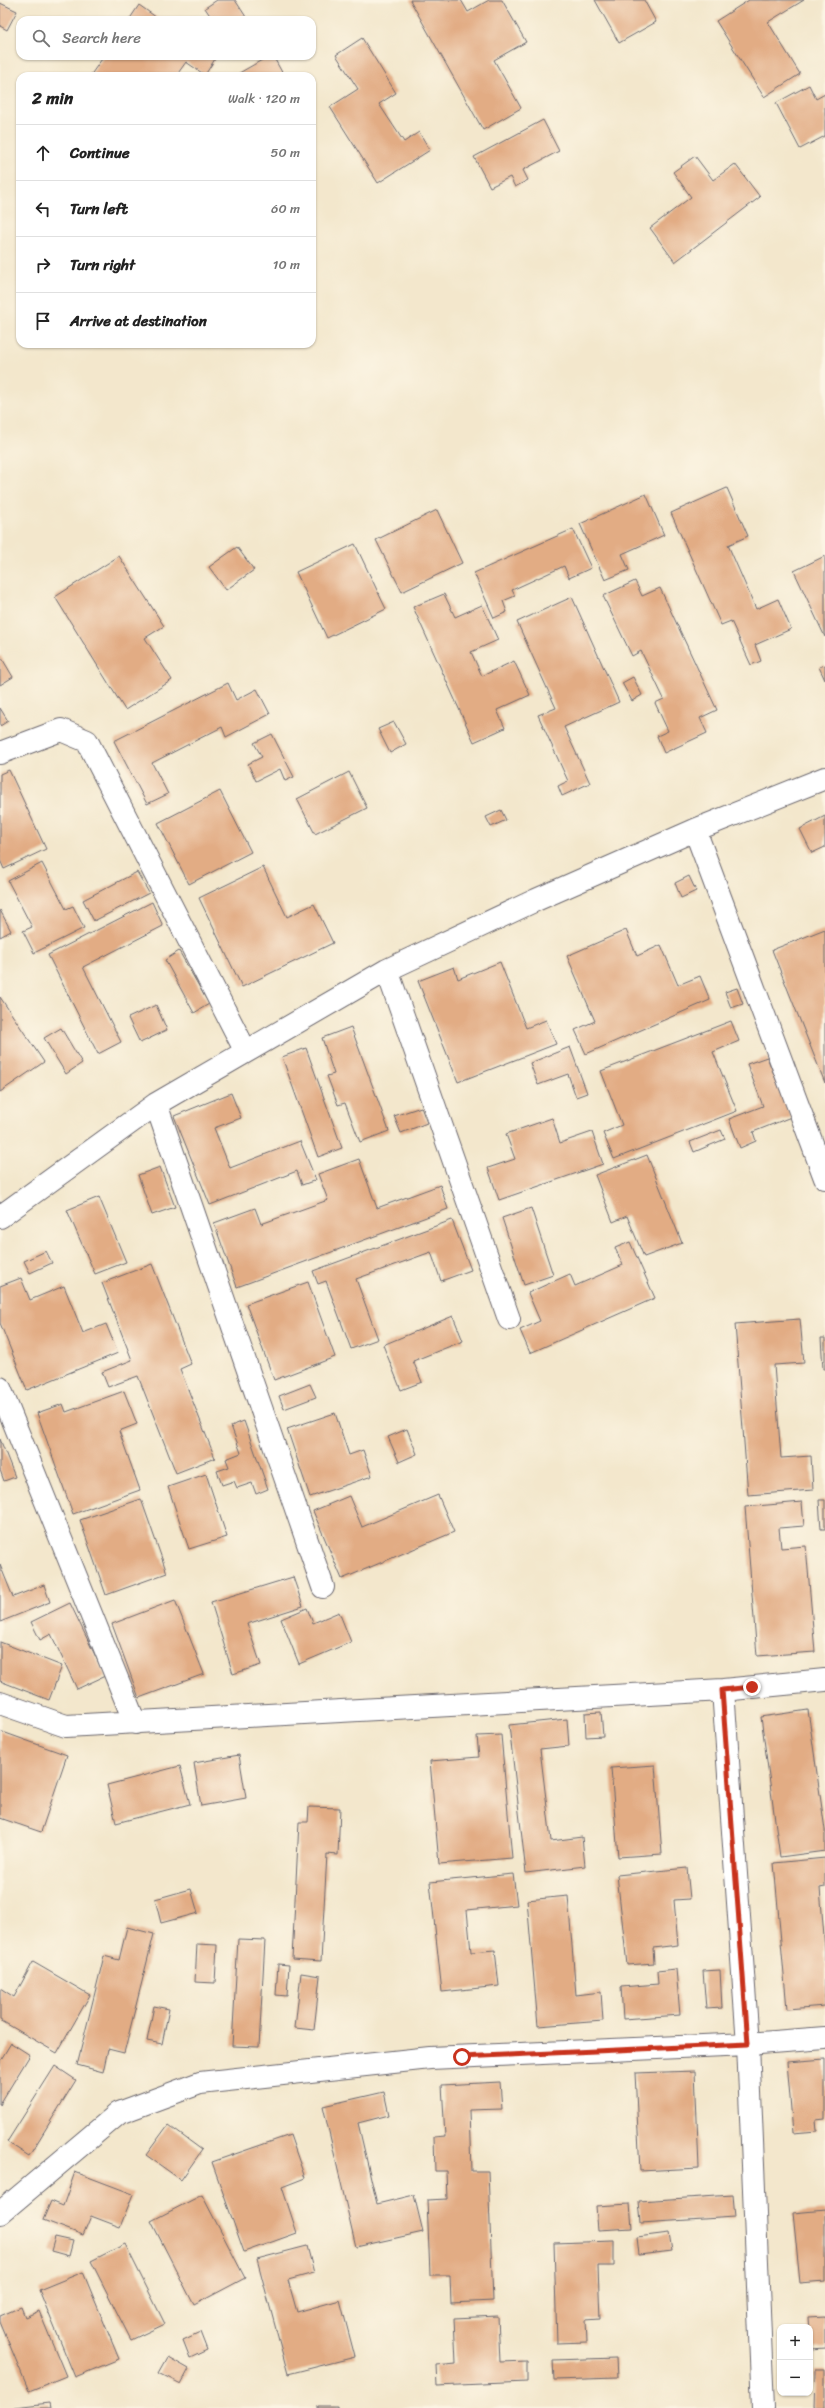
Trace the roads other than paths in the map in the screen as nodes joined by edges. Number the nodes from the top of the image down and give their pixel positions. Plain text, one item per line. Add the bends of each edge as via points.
1 (0, 754) edge
2 (825, 778) edge
3 (695, 830) junction
4 (387, 970) junction
5 (245, 1050) junction
6 (156, 1104) junction
7 (825, 1178) edge
8 (0, 1217) edge
9 (510, 1319) dead end
10 (0, 1388) edge
11 (322, 1587) dead end
12 (825, 1680) edge
13 (722, 1690) junction
14 (0, 1702) edge
15 (135, 1723) junction
16 (825, 2038) edge
17 (748, 2044) junction
18 (0, 2213) edge
19 (763, 2408) edge

1 - 5 street via 62,730 87,741
2 - 3 street
3 - 4 street via 536,900
3 - 7 street
4 - 5 street
4 - 9 street
5 - 6 street
6 - 8 street
6 - 11 street
10 - 15 street
12 - 13 street
13 - 15 street
13 - 17 street
14 - 15 street via 66,1726
16 - 17 street
17 - 18 street via 430,2058 200,2083 119,2113
17 - 19 street

